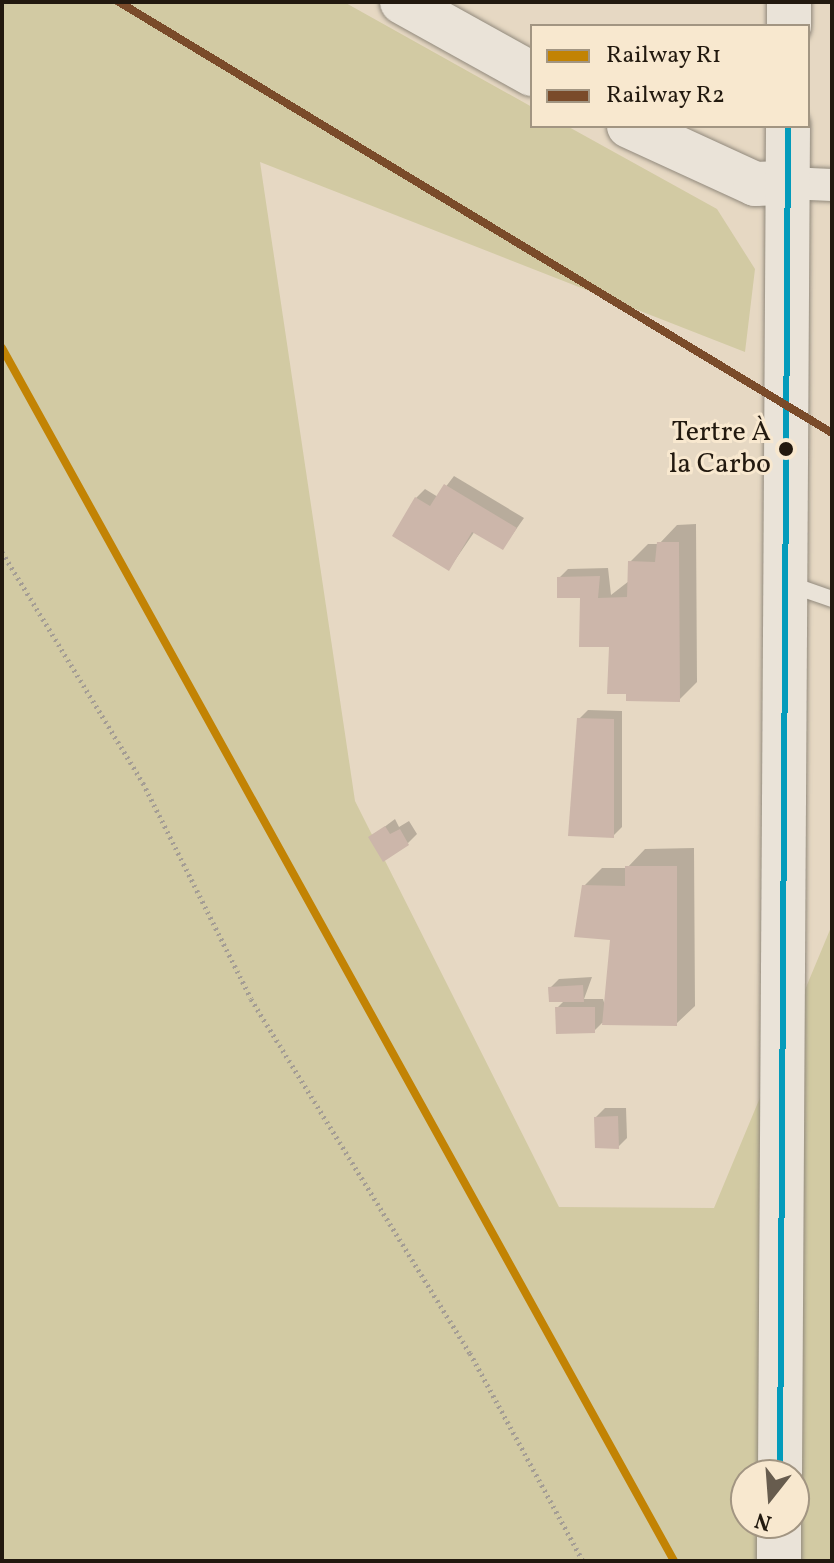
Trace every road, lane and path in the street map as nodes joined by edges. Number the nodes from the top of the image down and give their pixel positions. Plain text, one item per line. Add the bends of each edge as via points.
1 (402, 2) edge
2 (789, 2) edge
3 (789, 24) edge
4 (530, 73) edge
5 (633, 128) edge
6 (788, 128) edge
7 (788, 183) junction
8 (832, 185) edge
9 (2, 552) edge
10 (789, 584) junction
11 (832, 599) edge
12 (780, 1459) edge
13 (779, 1539) edge
14 (583, 1561) edge
15 (779, 1561) edge

1 - 4 main road
2 - 3 main road
5 - 7 main road via 755,184
6 - 7 main road
7 - 8 street
7 - 10 main road
9 - 14 path via 143,783 251,999 470,1353
10 - 11 lane
10 - 12 main road
13 - 15 main road

